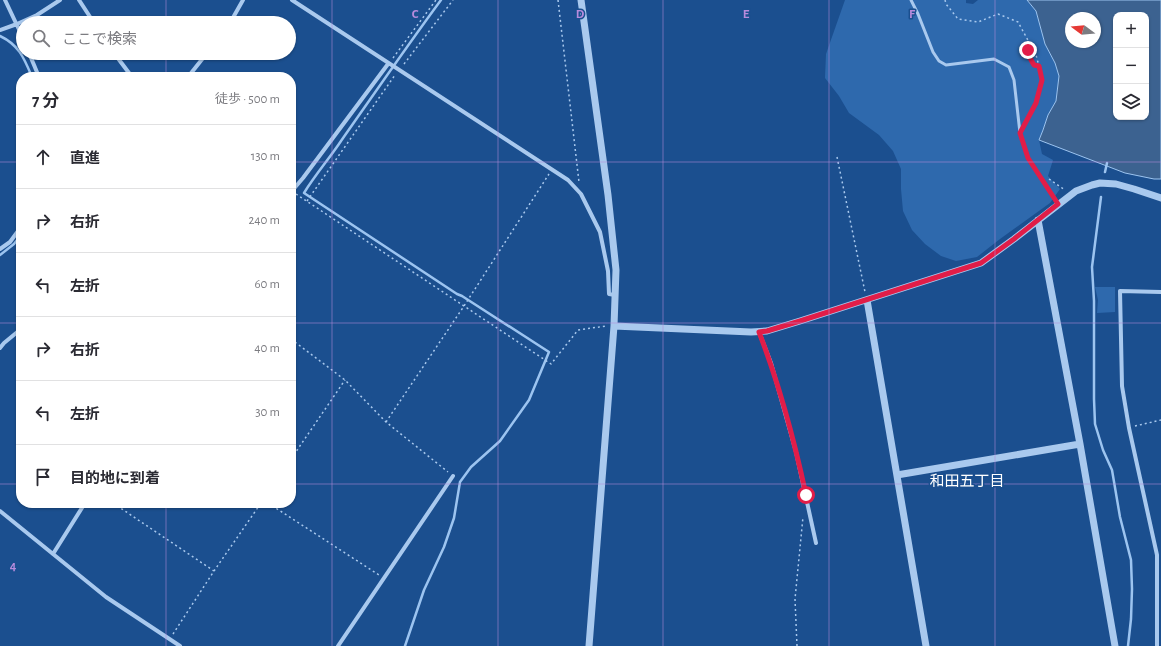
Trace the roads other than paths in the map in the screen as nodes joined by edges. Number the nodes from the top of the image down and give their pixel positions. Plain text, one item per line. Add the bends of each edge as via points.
1 (5, 0) edge
2 (60, 0) edge
3 (79, 0) edge
4 (243, 0) edge
5 (292, 0) edge
6 (581, 0) edge
7 (911, 0) edge
8 (35, 16) edge
9 (89, 16) edge
10 (234, 16) edge
11 (16, 22) edge
12 (16, 24) edge
13 (0, 30) edge
14 (32, 60) edge
15 (119, 60) edge
16 (201, 60) edge
17 (388, 64) junction
18 (37, 72) edge
19 (128, 72) edge
20 (192, 72) edge
21 (296, 186) edge
22 (1161, 198) edge
23 (1058, 204) junction
24 (1038, 220) junction
25 (16, 234) edge
26 (0, 249) edge
27 (1161, 292) edge
28 (614, 295) junction
29 (867, 300) junction
30 (614, 326) junction
31 (759, 332) junction
32 (16, 333) edge
33 (0, 348) edge
34 (1080, 444) junction
35 (897, 475) junction
36 (453, 476) road end
37 (82, 508) edge
38 (0, 510) edge
39 (816, 543) dead end
40 (1155, 546) junction
41 (1161, 546) edge
42 (53, 554) junction
43 (180, 646) edge
44 (338, 646) edge
45 (590, 646) edge
46 (926, 646) edge
47 (1115, 646) edge
48 (1157, 646) edge

1 - 11 street
2 - 8 street
3 - 9 street
4 - 10 street
5 - 17 street
6 - 28 street via 608,195 616,270
7 - 23 lane via 939,61 946,65 994,59 1009,67 1014,80 1020,133 1028,158
12 - 13 street
14 - 18 street
15 - 19 street
16 - 20 street
17 - 21 street
17 - 28 street via 568,180 580,194 600,232 608,271 609,294
22 - 23 street via 1116,184 1100,183 1076,191
23 - 24 street
24 - 29 street via 981,263
24 - 34 street
25 - 26 street
27 - 40 street via 1120,291 1122,386
28 - 30 street
29 - 31 street
29 - 35 street
30 - 31 street
30 - 45 street
31 - 39 street via 771,363 796,452
32 - 33 street
34 - 35 street
34 - 47 street
35 - 46 street
36 - 44 street
37 - 42 street
38 - 42 street
40 - 41 street
40 - 48 street
42 - 43 street via 106,597

